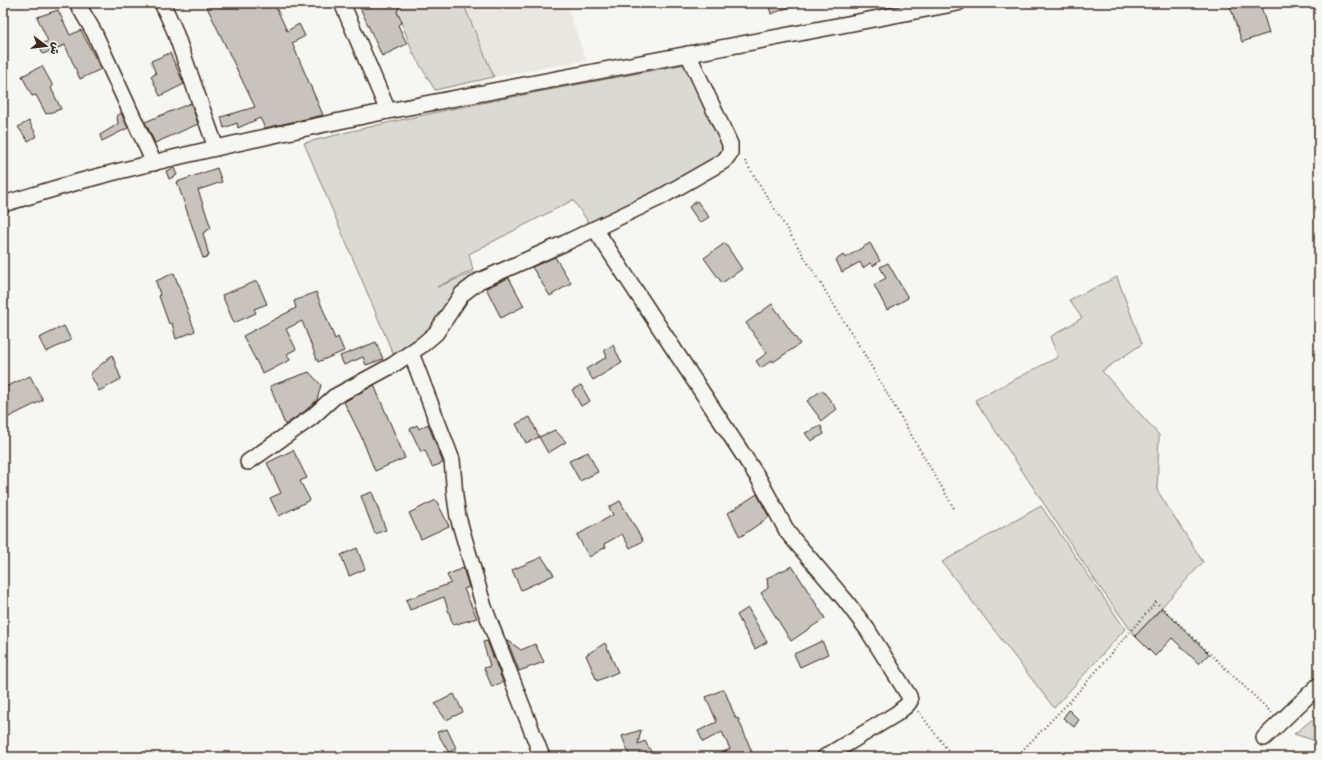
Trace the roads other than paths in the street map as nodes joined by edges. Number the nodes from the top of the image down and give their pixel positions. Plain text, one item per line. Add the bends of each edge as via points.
1 (77, 3) edge
2 (162, 3) edge
3 (342, 3) edge
4 (958, 3) edge
5 (688, 54) junction
6 (388, 111) junction
7 (216, 148) junction
8 (154, 163) junction
9 (3, 204) edge
10 (595, 228) junction
11 (411, 353) junction
12 (248, 462) dead end
13 (1319, 685) edge
14 (1264, 738) dead end
15 (542, 757) edge
16 (825, 757) edge

1 - 8 street via 94,32
2 - 7 street via 174,29
3 - 6 street
4 - 5 street
5 - 6 street
5 - 10 street via 730,144 730,153 724,161 661,197
6 - 7 street
7 - 8 street
8 - 9 street
10 - 11 street via 479,281 462,294 436,333
10 - 16 street via 759,479 788,533 867,629 909,696 908,705 896,714
11 - 12 street via 334,397 311,418
11 - 15 street via 452,460 458,516 484,607
13 - 14 street

